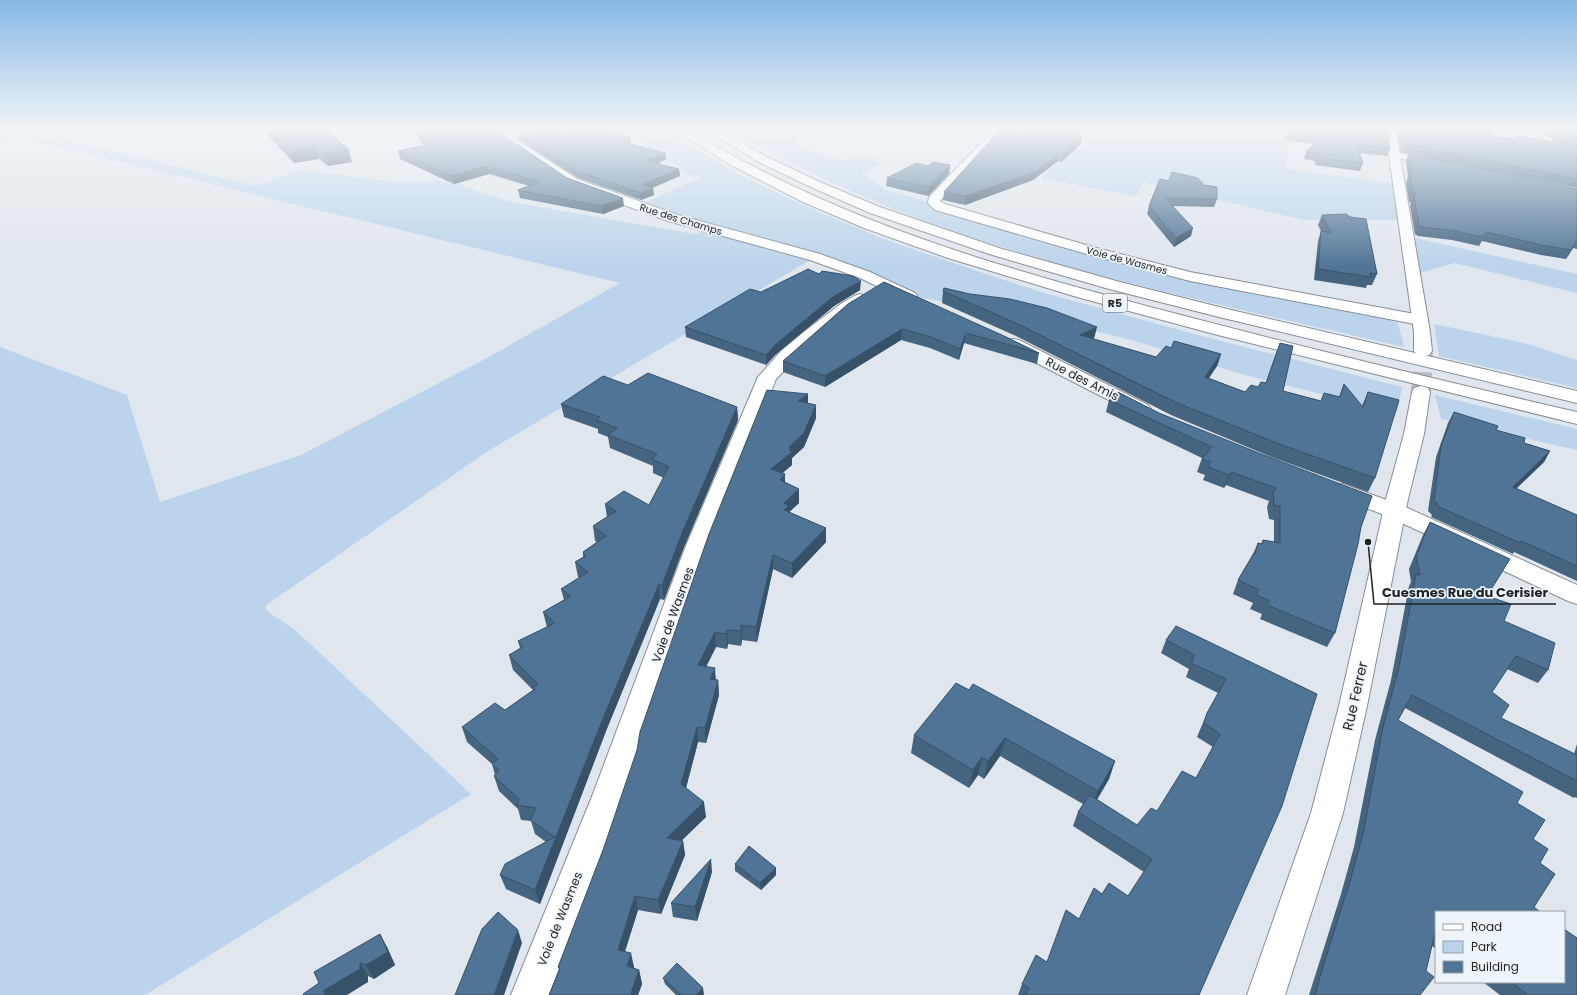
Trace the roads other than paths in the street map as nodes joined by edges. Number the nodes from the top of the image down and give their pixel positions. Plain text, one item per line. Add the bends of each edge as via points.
1 (560, 173) edge
2 (755, 173) edge
3 (792, 173) edge
4 (959, 173) edge
5 (1397, 173) edge
6 (884, 284) junction
7 (924, 303) edge
8 (1420, 320) junction
9 (994, 335) edge
10 (1423, 351) tunnel mouth
11 (1421, 392) tunnel mouth
12 (1577, 397) edge
13 (1156, 416) edge
14 (1577, 418) edge
15 (1323, 484) edge
16 (1395, 511) junction
17 (1577, 596) edge
18 (530, 995) edge
19 (1266, 995) edge

1 - 6 main road, Rue des Champs via 573,182 673,218 815,256
2 - 14 main road, R5 via 827,208 901,237 1004,272 1265,343
3 - 12 main road, R5 via 844,198 938,233 1098,282 1268,325
4 - 8 main road, Voie de Wasmes via 934,203 1088,250 1190,276
5 - 8 main road
6 - 7 main road
6 - 18 main road, Voie de Wasmes via 841,310 782,360 767,377 697,548 609,794
8 - 10 main road
9 - 13 main road, Rue des Amis
11 - 16 main road, Rue Ferrer via 1414,434
15 - 16 main road
16 - 17 main road
16 - 19 main road, Rue Ferrer via 1355,698 1327,813

